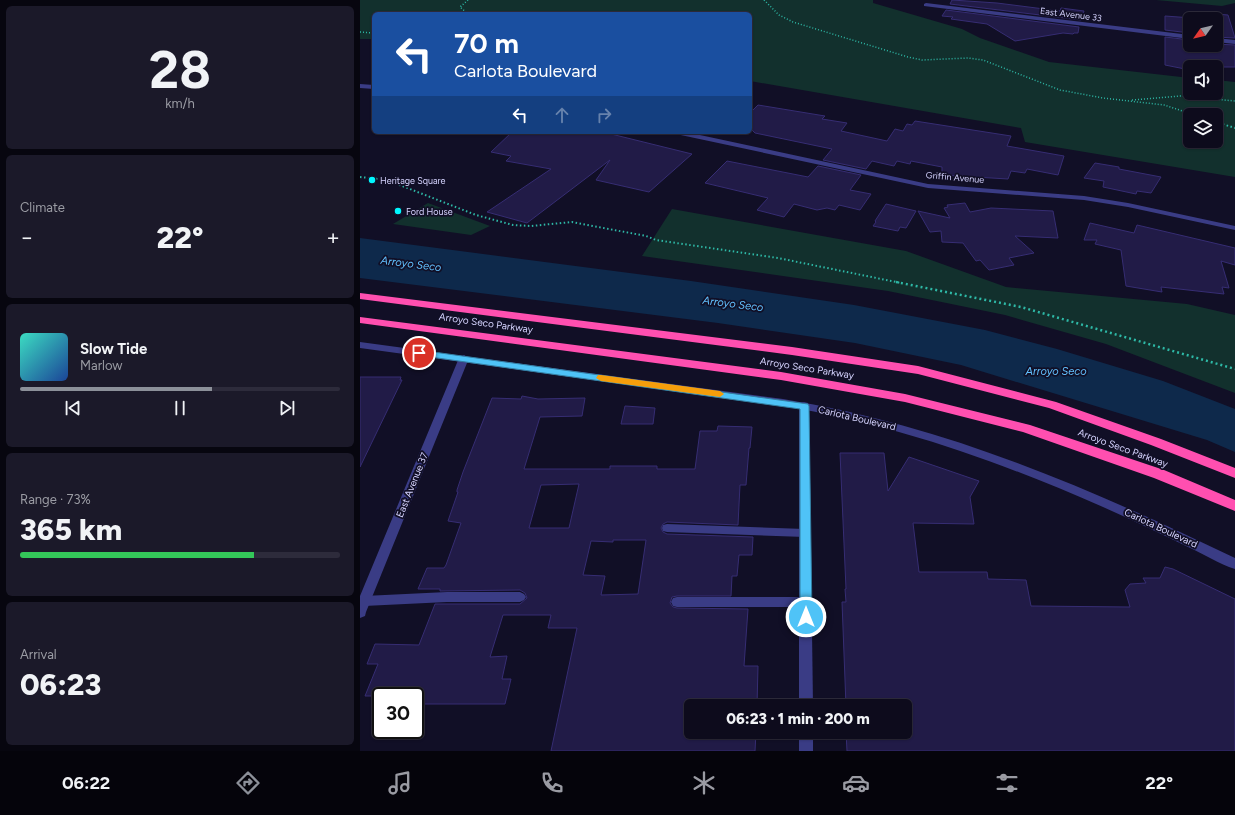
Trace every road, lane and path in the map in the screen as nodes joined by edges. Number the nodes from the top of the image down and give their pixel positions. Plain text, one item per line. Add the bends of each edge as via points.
1 (468, 0) edge
2 (764, 0) edge
3 (926, 4) dead end
4 (466, 12) edge
5 (360, 32) edge
6 (372, 33) edge
7 (1183, 36) edge
8 (1223, 41) edge
9 (1235, 42) edge
10 (360, 86) edge
11 (372, 87) edge
12 (1125, 101) junction
13 (1235, 101) edge
14 (1183, 111) edge
15 (1223, 124) edge
16 (1235, 128) edge
17 (685, 134) edge
18 (360, 177) edge
19 (1235, 228) edge
20 (360, 296) edge
21 (360, 320) edge
22 (360, 345) edge
23 (464, 358) junction
24 (1235, 369) edge
25 (804, 406) junction
26 (1235, 473) edge
27 (1235, 506) edge
28 (666, 528) dead end
29 (805, 533) junction
30 (1235, 564) edge
31 (520, 597) dead end
32 (677, 602) dead end
33 (806, 602) junction
34 (362, 607) edge
35 (806, 699) edge
36 (806, 739) edge
37 (806, 751) edge

1 - 4 path via 460,7
2 - 12 path via 779,15 793,22 908,57 928,60 983,60 1060,90
3 - 7 street, East Avenue 33
5 - 6 path
8 - 9 street
10 - 11 street
12 - 13 path via 1180,96
12 - 14 path via 1164,105
15 - 16 path
17 - 19 street, Griffin Avenue via 928,186 1084,198
18 - 24 path via 387,180 476,215 513,225 572,222 656,240 778,258 1021,307
20 - 26 highway, Arroyo Seco Parkway via 792,351 918,370 1052,405
21 - 27 highway, Arroyo Seco Parkway via 780,376 905,398 1025,428 1159,474
22 - 23 street, Carlota Boulevard
23 - 25 street, Carlota Boulevard
23 - 34 street, East Avenue 37
25 - 29 street
25 - 30 street, Carlota Boulevard via 886,423 954,444 1100,500
28 - 29 lane
29 - 33 street
31 - 34 lane via 448,597
32 - 33 lane
33 - 35 street
36 - 37 street

